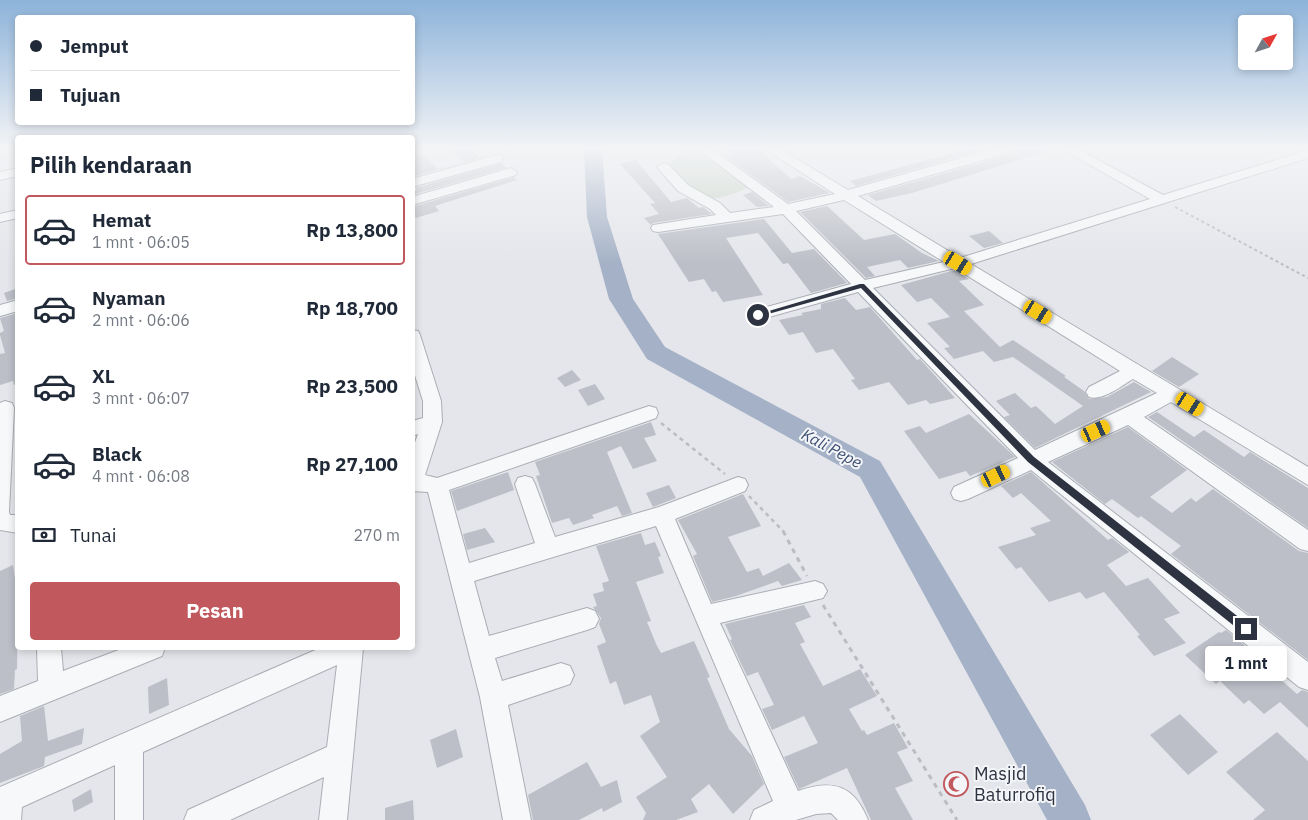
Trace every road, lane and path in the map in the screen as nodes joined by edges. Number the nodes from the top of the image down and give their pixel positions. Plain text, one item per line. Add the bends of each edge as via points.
1 (460, 187) edge
2 (682, 187) edge
3 (757, 187) edge
4 (834, 187) edge
5 (874, 187) edge
6 (1139, 187) edge
7 (1199, 187) edge
8 (847, 195) junction
9 (1161, 199) junction
10 (415, 200) edge
11 (786, 208) junction
12 (15, 215) edge
13 (0, 218) edge
14 (727, 218) junction
15 (658, 228) dead end
16 (958, 263) junction
17 (1308, 278) edge
18 (862, 286) junction
19 (15, 306) edge
20 (0, 310) edge
21 (758, 315) dead end
22 (417, 361) edge
23 (1135, 370) junction
24 (1095, 392) dead end
25 (1173, 393) junction
26 (8, 407) edge
27 (649, 413) dead end
28 (1129, 416) junction
29 (432, 422) junction
30 (415, 428) edge
31 (11, 456) edge
32 (1031, 459) junction
33 (415, 476) edge
34 (1308, 477) edge
35 (415, 482) edge
36 (525, 484) dead end
37 (738, 485) dead end
38 (437, 486) junction
39 (961, 493) dead end
40 (0, 509) edge
41 (662, 515) junction
42 (0, 516) edge
43 (15, 524) edge
44 (1308, 542) edge
45 (548, 548) junction
46 (461, 575) junction
47 (815, 591) dead end
48 (705, 616) junction
49 (588, 618) dead end
50 (49, 650) edge
51 (145, 650) edge
52 (343, 650) edge
53 (351, 650) edge
54 (481, 650) junction
55 (561, 675) dead end
56 (1308, 678) edge
57 (51, 688) junction
58 (493, 697) junction
59 (0, 709) edge
60 (129, 745) junction
61 (341, 756) junction
62 (5, 807) edge
63 (791, 808) junction
64 (127, 819) edge
65 (198, 820) edge
66 (332, 820) edge
67 (517, 820) edge
68 (764, 820) edge
69 (854, 820) edge

1 - 10 street
2 - 14 street via 715,206
3 - 11 street
4 - 8 street
5 - 8 street
6 - 9 street
7 - 9 street
8 - 11 street
8 - 16 street
9 - 16 street
9 - 17 path
11 - 14 street
11 - 18 street
12 - 13 street
14 - 15 street
16 - 18 street
16 - 23 street
18 - 21 street
18 - 32 street
19 - 20 street
22 - 29 street via 432,401
23 - 24 street
23 - 25 street
25 - 28 street
25 - 34 street
26 - 31 street
27 - 38 street
28 - 32 street
28 - 44 street
29 - 30 street
29 - 33 street
31 - 40 street
32 - 39 street
32 - 56 street
35 - 38 street
36 - 45 street
37 - 41 street
38 - 46 street
41 - 45 street
41 - 48 street
42 - 43 street via 8,524
45 - 46 street
46 - 54 street
47 - 48 street
48 - 63 street
49 - 54 street
50 - 57 street
51 - 57 street
52 - 60 street
53 - 61 street
54 - 58 street
55 - 58 street
57 - 59 street
58 - 67 street
60 - 62 street
60 - 64 street
61 - 65 street
61 - 66 street
63 - 68 street
63 - 69 street via 833,799 844,806

